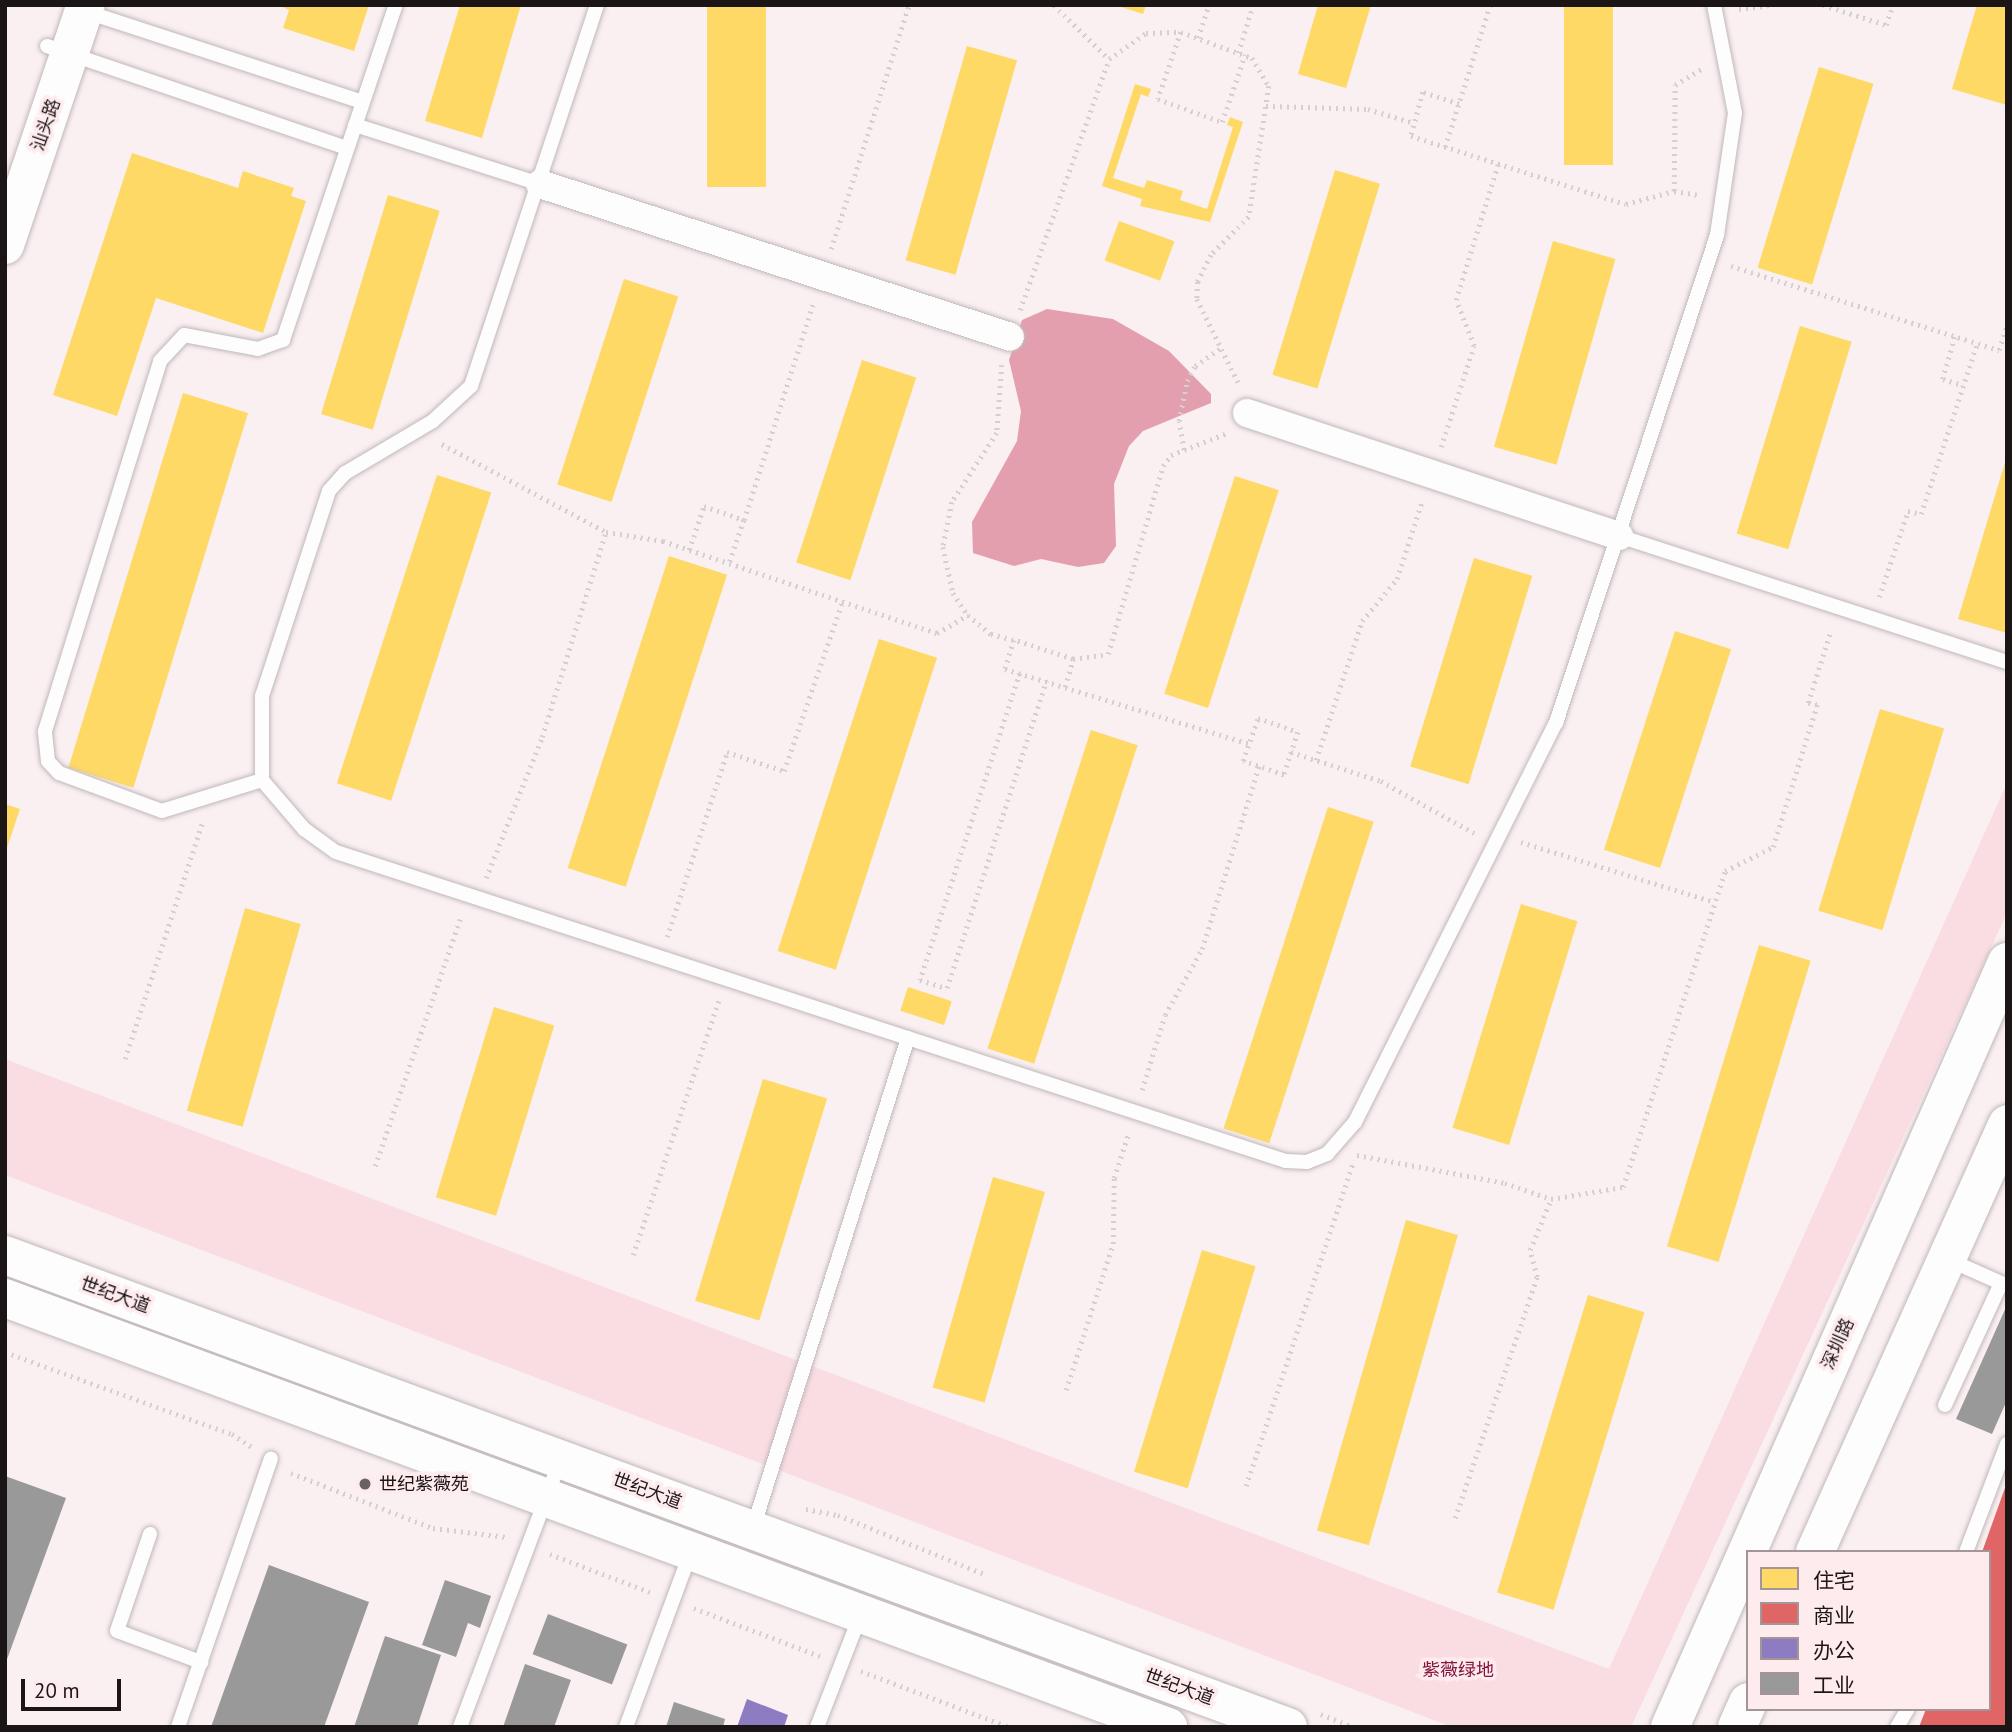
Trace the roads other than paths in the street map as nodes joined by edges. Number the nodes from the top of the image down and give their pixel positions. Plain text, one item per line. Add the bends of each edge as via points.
1 (396, 5) edge
2 (597, 5) edge
3 (75, 7) edge
4 (1716, 8) edge
5 (59, 50) junction
6 (362, 102) junction
7 (355, 125) junction
8 (347, 148) junction
9 (5, 171) edge
10 (540, 184) junction
11 (5, 245) edge
12 (1010, 337) road end
13 (1247, 413) road end
14 (1619, 536) junction
15 (2007, 662) edge
16 (262, 780) junction
17 (2007, 962) edge
18 (908, 1038) junction
19 (2007, 1124) edge
20 (5, 1255) edge
21 (1946, 1259) junction
22 (5, 1298) edge
23 (1945, 1405) dead end
24 (2007, 1444) edge
25 (271, 1459) dead end
26 (561, 1459) junction
27 (548, 1495) junction
28 (753, 1530) junction
29 (150, 1534) dead end
30 (692, 1548) junction
31 (1748, 1550) edge
32 (1816, 1550) edge
33 (1967, 1550) edge
34 (1746, 1554) edge
35 (862, 1611) junction
36 (201, 1662) junction
37 (1746, 1707) edge
38 (1907, 1711) edge
39 (178, 1727) edge
40 (460, 1727) edge
41 (626, 1727) edge
42 (817, 1727) edge
43 (1168, 1727) edge
44 (1288, 1727) edge
45 (1670, 1727) edge
46 (1737, 1727) edge
47 (1897, 1727) edge

1 - 6 lane
2 - 10 lane
3 - 5 street, 汕头路
3 - 6 lane
4 - 14 lane via 1735,113 1724,198 1710,260
5 - 8 lane
5 - 9 street, 汕头路
5 - 11 street, 汕头路
6 - 7 lane
7 - 8 lane
7 - 10 lane
8 - 16 lane via 283,340 258,349 184,335 160,361 45,731 48,761 78,783 162,811
10 - 12 street
10 - 16 lane via 471,386 416,431 345,473 330,491 262,696
13 - 14 street
14 - 15 lane
14 - 18 lane via 1556,723 1340,1142 1307,1162 1286,1161
16 - 18 lane via 304,829 335,852
17 - 31 street, 深圳路
18 - 28 lane
19 - 21 street
20 - 26 street, 世纪大道
21 - 23 lane via 2001,1283
21 - 32 street
22 - 27 street
24 - 33 lane
25 - 36 lane
26 - 27 lane
26 - 28 street, 世纪大道
27 - 30 street
27 - 40 lane
28 - 44 street, 世纪大道
29 - 36 lane via 117,1631
30 - 35 street
30 - 41 lane
34 - 45 street, 深圳路
35 - 42 lane
35 - 43 street
36 - 39 lane
37 - 46 street
38 - 47 lane

